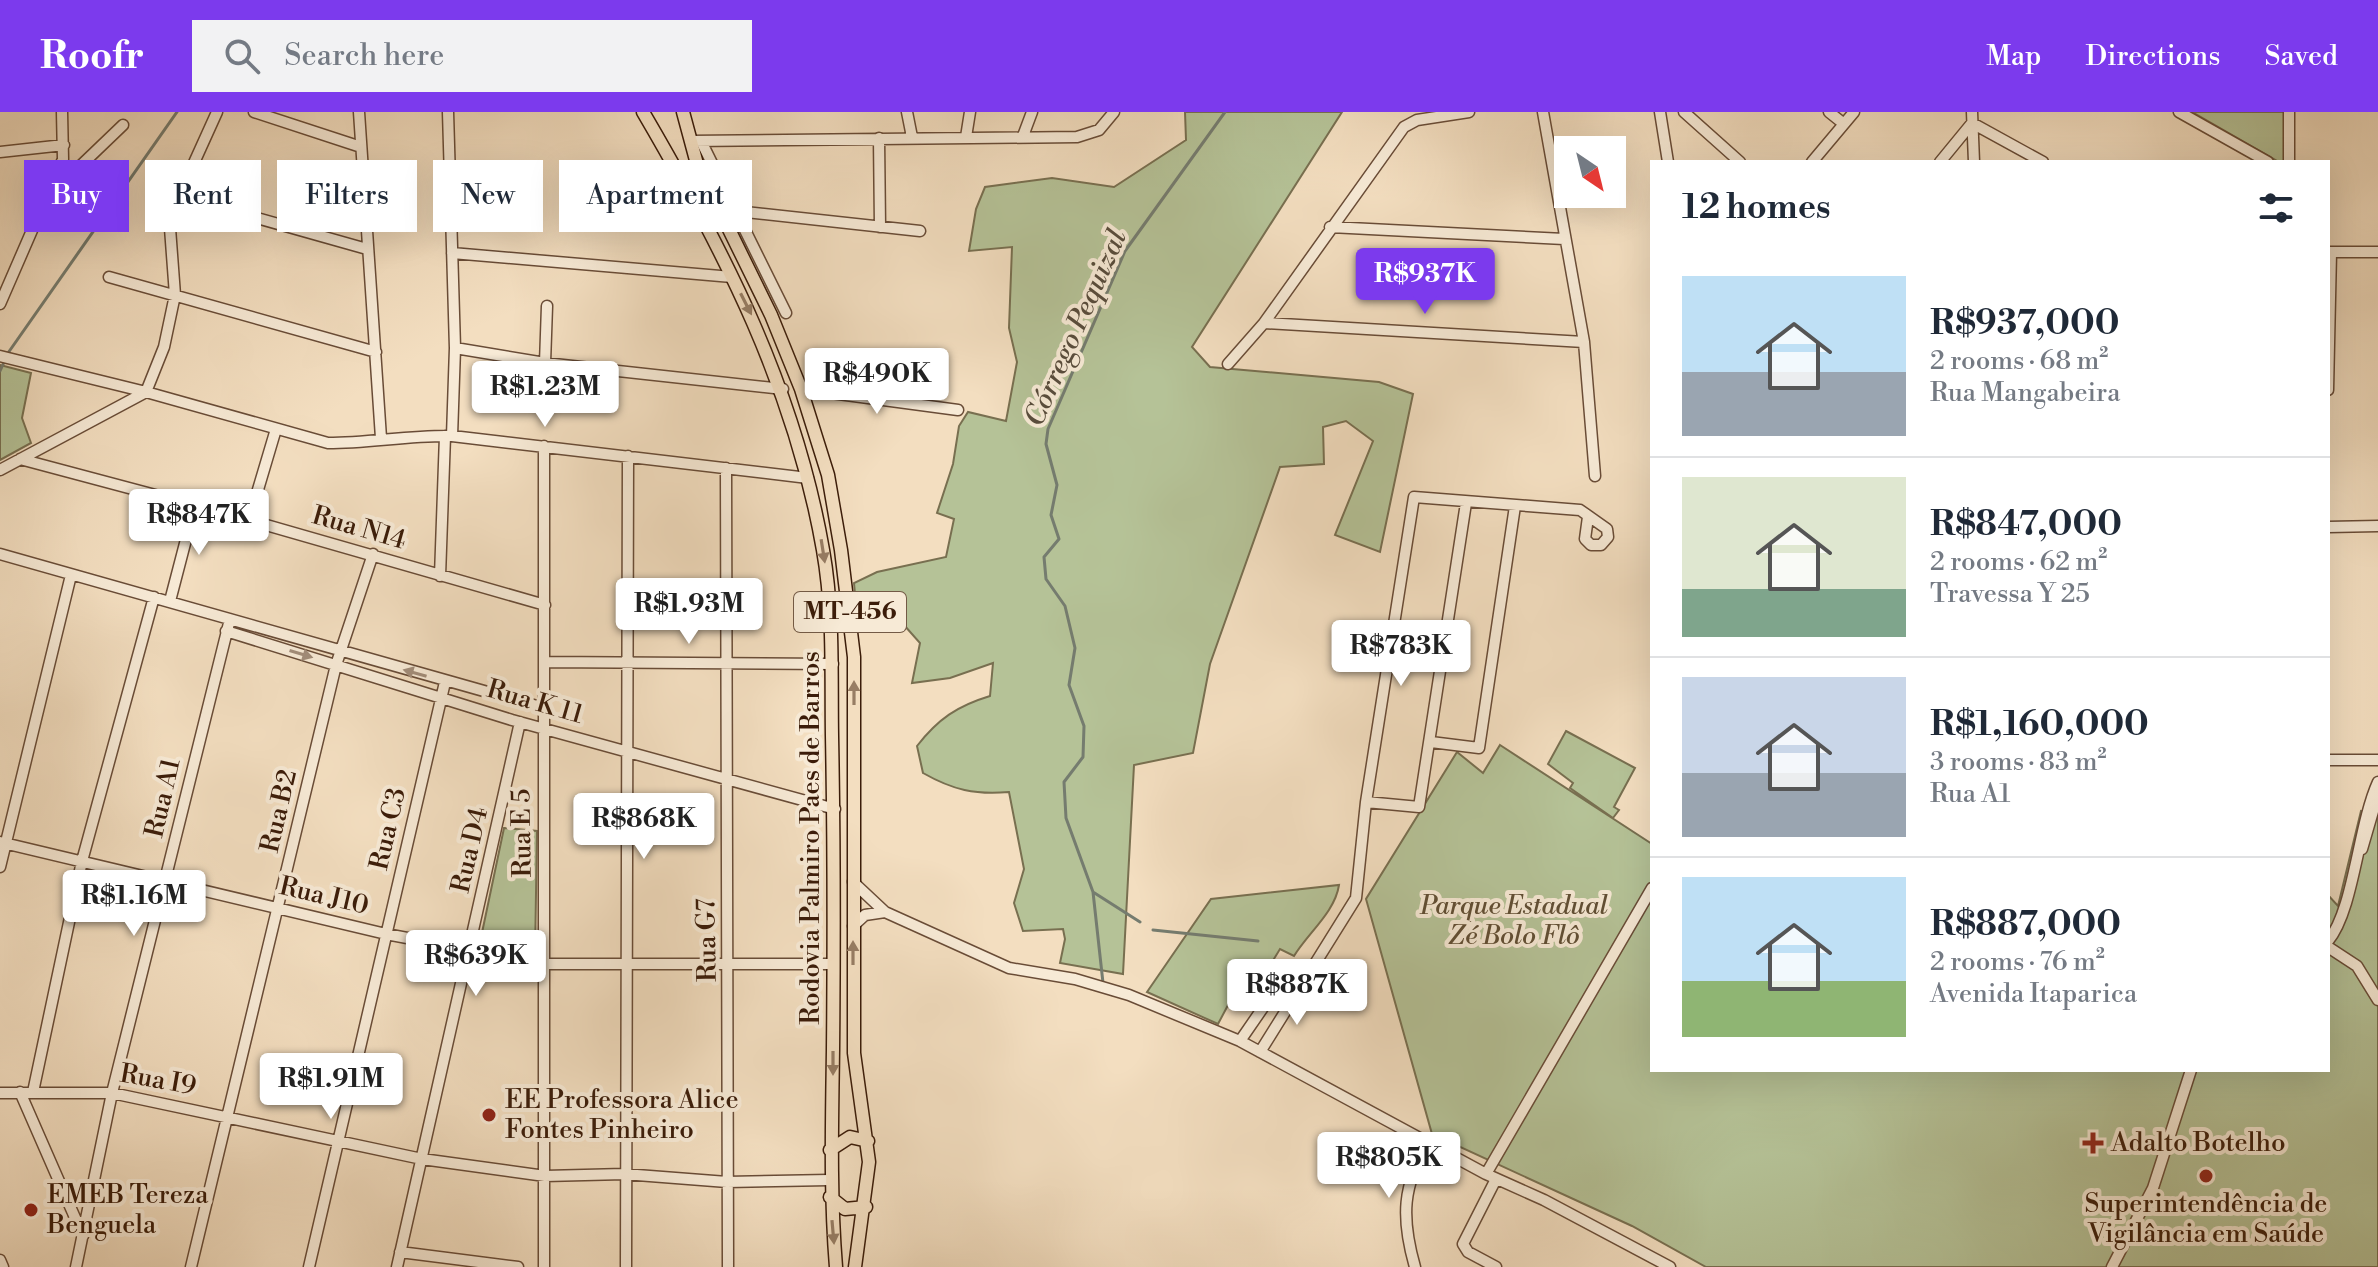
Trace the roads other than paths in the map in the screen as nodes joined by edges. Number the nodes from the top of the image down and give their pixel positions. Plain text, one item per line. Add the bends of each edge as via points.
1 (62, 112) edge
2 (217, 112) edge
3 (254, 112) edge
4 (359, 112) edge
5 (448, 112) edge
6 (643, 112) edge
7 (683, 112) edge
8 (907, 112) edge
9 (970, 112) edge
10 (1032, 112) edge
11 (1114, 112) edge
12 (1469, 112) edge
13 (1543, 112) edge
14 (1660, 112) edge
15 (1684, 112) edge
16 (1829, 112) edge
17 (1854, 112) edge
18 (2179, 112) edge
19 (2289, 112) edge
20 (1972, 118) edge
21 (1844, 124) junction
22 (123, 125) dead end
23 (1023, 136) junction
24 (912, 137) junction
25 (966, 137) junction
26 (879, 138) junction
27 (696, 141) junction
28 (64, 145) junction
29 (361, 147) junction
30 (0, 152) edge
31 (61, 160) edge
32 (87, 160) edge
33 (195, 160) edge
34 (702, 160) edge
35 (707, 160) edge
36 (1668, 160) edge
37 (1738, 160) edge
38 (1814, 160) edge
39 (1941, 160) edge
40 (1974, 160) edge
41 (2040, 160) edge
42 (2264, 160) edge
43 (2289, 160) edge
44 (752, 213) edge
45 (261, 219) edge
46 (880, 227) junction
47 (1330, 227) junction
48 (920, 231) dead end
49 (29, 232) edge
50 (170, 232) edge
51 (730, 232) edge
52 (746, 232) edge
53 (1564, 239) junction
54 (367, 249) junction
55 (2330, 252) edge
56 (2378, 252) edge
57 (452, 253) junction
58 (109, 277) dead end
59 (732, 277) junction
60 (3, 287) edge
61 (175, 295) junction
62 (0, 304) edge
63 (547, 306) dead end
64 (786, 313) dead end
65 (1264, 323) junction
66 (1584, 342) junction
67 (455, 348) junction
68 (376, 352) junction
69 (4, 357) edge
70 (545, 363) junction
71 (1228, 364) dead end
72 (783, 389) junction
73 (801, 389) junction
74 (146, 392) junction
75 (958, 410) dead end
76 (276, 429) junction
77 (448, 436) junction
78 (381, 438) junction
79 (544, 446) junction
80 (628, 456) junction
81 (20, 459) junction
82 (726, 468) junction
83 (0, 470) edge
84 (1595, 476) dead end
85 (808, 478) junction
86 (1466, 503) junction
87 (195, 505) junction
88 (1515, 506) junction
89 (1588, 517) dead end
90 (249, 520) junction
91 (2378, 526) edge
92 (2330, 527) edge
93 (0, 554) edge
94 (373, 554) junction
95 (71, 575) junction
96 (440, 576) junction
97 (154, 597) junction
98 (170, 601) junction
99 (545, 605) junction
100 (230, 619) junction
101 (226, 631) junction
102 (340, 652) junction
103 (545, 662) junction
104 (627, 662) junction
105 (727, 664) junction
106 (833, 664) junction
107 (336, 665) junction
108 (445, 682) junction
109 (442, 697) junction
110 (544, 708) junction
111 (520, 722) junction
112 (543, 727) junction
113 (1431, 742) junction
114 (628, 752) junction
115 (2330, 760) edge
116 (2378, 760) edge
117 (725, 778) junction
118 (2378, 782) edge
119 (2378, 794) edge
120 (1366, 802) junction
121 (835, 809) junction
122 (3, 843) edge
123 (82, 861) junction
124 (0, 867) edge
125 (2351, 877) junction
126 (166, 881) junction
127 (853, 882) junction
128 (1650, 892) edge
129 (279, 908) junction
130 (885, 912) junction
131 (853, 926) junction
132 (386, 934) junction
133 (2330, 938) edge
134 (2330, 948) edge
135 (469, 952) junction
136 (545, 964) junction
137 (626, 964) junction
138 (730, 964) junction
139 (834, 964) junction
140 (1304, 984) junction
141 (1271, 996) junction
142 (2378, 1000) edge
143 (1289, 1009) junction
144 (1240, 1041) junction
145 (1260, 1052) junction
146 (2190, 1072) edge
147 (20, 1092) junction
148 (33, 1092) junction
149 (0, 1093) edge
150 (112, 1093) junction
151 (227, 1115) junction
152 (339, 1140) junction
153 (868, 1141) junction
154 (1429, 1142) junction
155 (830, 1150) junction
156 (422, 1159) junction
157 (624, 1174) junction
158 (545, 1176) junction
159 (1491, 1177) junction
160 (829, 1180) junction
161 (727, 1182) junction
162 (830, 1197) junction
163 (866, 1207) junction
164 (83, 1237) junction
165 (400, 1252) junction
166 (0, 1260) edge
167 (3, 1267) edge
168 (76, 1267) edge
169 (191, 1267) edge
170 (309, 1267) edge
171 (397, 1267) edge
172 (518, 1267) edge
173 (544, 1267) edge
174 (626, 1267) edge
175 (728, 1267) edge
176 (836, 1267) edge
177 (855, 1267) edge
178 (1415, 1267) edge
179 (1496, 1267) edge
180 (1670, 1267) edge
181 (2112, 1267) edge

1 - 28 street
2 - 33 street
3 - 29 street
4 - 29 street
5 - 57 street
6 - 59 main road, Rodovia Palmiro Paes de Barros / MT-456
7 - 27 main road, Rodovia Palmiro Paes de Barros / MT-456
8 - 24 street
9 - 25 street
10 - 23 street
11 - 23 street via 1099,130 1077,137
12 - 47 street via 1404,127
13 - 53 street
14 - 36 street
15 - 37 street
16 - 21 street
17 - 21 street
18 - 42 street
19 - 43 street
20 - 39 street
20 - 40 street
20 - 41 street
21 - 38 street
22 - 32 street
23 - 25 street
24 - 25 street
24 - 26 street
26 - 27 street
26 - 46 street
27 - 34 main road, Rodovia Palmiro Paes de Barros / MT-456
27 - 35 street
28 - 30 street
28 - 31 street
29 - 54 street
44 - 46 street
45 - 54 street
46 - 48 street
47 - 53 street
47 - 65 street
49 - 60 street
50 - 61 street
51 - 73 main road, Rodovia Palmiro Paes de Barros / MT-456
52 - 64 street
53 - 66 street
54 - 68 street
55 - 56 street
57 - 59 street
57 - 67 street
58 - 61 street
59 -> 72 main road, Rodovia Palmiro Paes de Barros / MT-456
60 - 62 street
61 - 68 street
61 - 74 street via 164,347
63 - 70 street
65 - 66 street
65 - 71 street
66 - 84 street
67 - 70 street
67 - 77 street
68 - 78 street
69 - 74 street
70 - 72 street
72 - 85 main road, Rodovia Palmiro Paes de Barros / MT-456
73 - 75 street
127 -> 73 main road, Rodovia Palmiro Paes de Barros / MT-456 via 850,613 828,475
74 - 76 street
74 - 81 street
76 - 78 street via 328,443
76 - 90 street
77 - 78 street
77 - 79 street
77 - 96 street
79 - 80 street
79 - 99 street, Rua E 5
80 - 82 street
80 - 104 street
81 - 83 street
81 - 87 street, Rua N14
82 - 85 street
82 - 105 street, Rua G7
85 -> 106 main road, Rodovia Palmiro Paes de Barros / MT-456 via 825,564
86 - 88 street
86 - 113 street
86 - 120 street via 1414,497
87 - 90 street, Rua N14
87 - 98 street
88 - 89 street via 1580,510
88 - 113 street via 1479,748
90 - 94 street, Rua N14
91 - 92 street
93 - 95 street, Rua K 11
94 - 96 street, Rua N14
94 - 102 street, Rua B2
95 - 97 street, Rua K 11
95 - 122 street
96 - 99 street, Rua N14
97 - 98 street, Rua K 11
97 - 123 street
98 - 100 street, Rua K 11
99 - 103 street, Rua E 5
100 - 101 street, Rua A1
100 - 102 street, Rua K 11
101 -> 107 street, Rua K 11
101 - 126 street, Rua A1
102 - 107 street, Rua B2
108 -> 102 street, Rua K 11
103 - 104 street
103 - 110 street, Rua E 5
104 - 105 street
104 - 114 street
105 - 106 street
105 - 117 street, Rua G7
106 - 121 main road, Rodovia Palmiro Paes de Barros / MT-456
107 - 109 street, Rua K 11
107 - 129 street, Rua B2
108 - 109 street, Rua C3
108 - 110 street, Rua K 11
109 - 111 street, Rua K 11
109 - 132 street, Rua C3
110 - 112 street, Rua E 5
111 - 112 street, Rua K 11
111 - 135 street, Rua D4
112 - 114 street, Rua K 11
112 - 136 street, Rua E 5
113 - 120 street via 1419,807
114 - 117 street, Rua K 11
114 - 137 street
115 - 116 street
117 - 121 street, Rua K 11
117 - 138 street, Rua G7
118 - 125 street via 2366,807
119 - 125 street
120 - 140 street via 1356,898
121 - 139 main road, Rodovia Palmiro Paes de Barros / MT-456
122 - 123 street, Rua J10
122 - 124 street
123 - 126 street, Rua J10
123 - 148 street
125 - 133 street via 2343,915
126 - 129 street, Rua J10
126 - 150 street, Rua A1
127 - 130 street
127 - 131 main road, Rodovia Palmiro Paes de Barros / MT-456
128 - 159 street
129 - 132 street, Rua J10
129 - 151 street, Rua B2
130 - 131 street via 865,915
130 - 144 street via 1009,968 1129,995
153 -> 131 main road, Rodovia Palmiro Paes de Barros / MT-456 via 854,1053
132 - 135 street, Rua J10
132 - 152 street, Rua C3
134 - 142 street via 2357,966
135 - 136 street, Rua J10
135 - 156 street, Rua D4
136 - 137 street, Rua J10
136 - 158 street, Rua E 5
137 - 138 street, Rua J10
137 - 157 street
138 - 139 street, Rua J10
138 - 161 street, Rua G7
139 -> 155 main road, Rodovia Palmiro Paes de Barros / MT-456
140 - 141 street via 1290,978
140 - 143 street
141 - 143 street
141 - 144 street
143 - 145 street
144 - 145 street
145 - 154 street
146 - 181 street via 2153,1188
147 - 148 street, Rua I9
147 - 149 street, Rua I9
147 - 164 street
148 - 150 street, Rua I9
150 - 151 street, Rua I9
150 - 164 street, Rua A1
151 - 152 street, Rua I9
151 - 169 street, Rua B2
152 - 156 street, Rua I9
152 - 170 street, Rua C3
153 - 155 main road via 850,1137
153 - 163 main road, Rodovia Palmiro Paes de Barros / MT-456
154 - 159 street
154 - 178 street via 1411,1170 1406,1206
155 - 160 main road, Rodovia Palmiro Paes de Barros / MT-456
156 - 158 street, Rua I9
156 - 165 street, Rua D4
157 - 158 street, Rua I9
157 - 161 street, Rua I9
157 - 174 street
158 - 173 street, Rua E 5
159 - 179 street via 1463,1244
159 - 180 street
160 - 161 street, Rua I9
160 - 162 main road, Rodovia Palmiro Paes de Barros / MT-456
161 - 175 street, Rua G7
162 - 163 main road via 845,1209
162 -> 176 main road, Rodovia Palmiro Paes de Barros / MT-456
163 - 177 main road, Rodovia Palmiro Paes de Barros / MT-456
164 - 168 street, Rua A1
165 - 171 street, Rua D4
165 - 172 street
166 - 167 street

